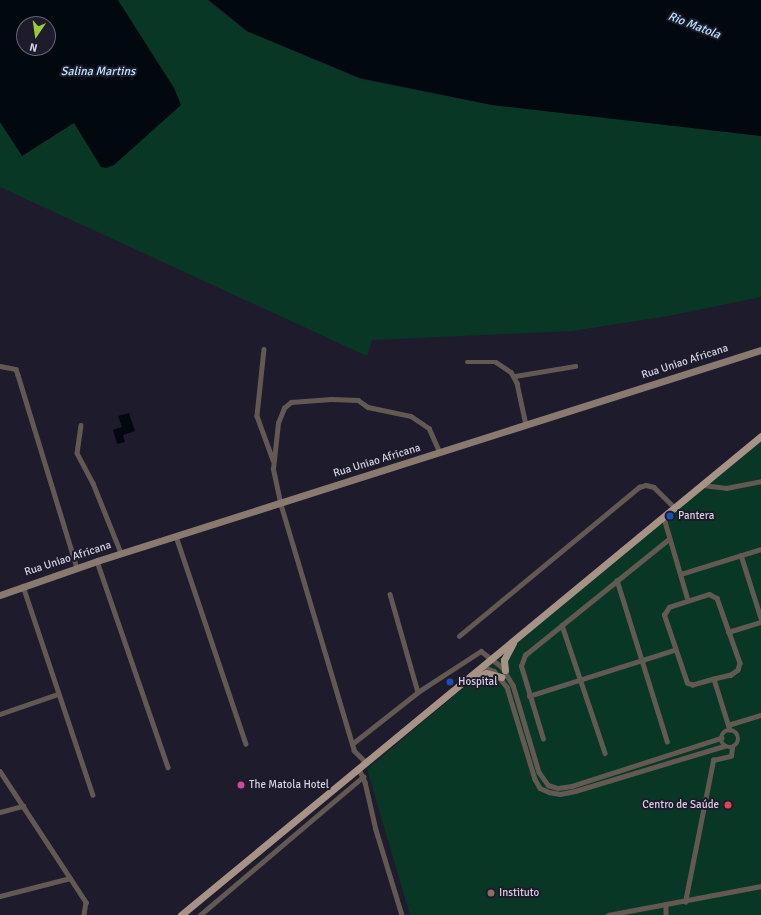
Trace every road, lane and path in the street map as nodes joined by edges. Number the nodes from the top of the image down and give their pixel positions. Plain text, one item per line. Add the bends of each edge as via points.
1 (264, 349) dead end
2 (761, 350) edge
3 (467, 362) dead end
4 (575, 366) dead end
5 (1, 367) edge
6 (515, 376) junction
7 (81, 425) dead end
8 (526, 425) junction
9 (761, 436) edge
10 (440, 453) junction
11 (273, 462) junction
12 (761, 481) edge
13 (704, 485) junction
14 (280, 502) junction
15 (675, 508) junction
16 (664, 518) junction
17 (176, 536) junction
18 (669, 538) junction
19 (761, 549) edge
20 (122, 553) junction
21 (741, 555) junction
22 (96, 561) junction
23 (77, 568) junction
24 (681, 574) junction
25 (617, 580) junction
26 (22, 586) junction
27 (390, 594) dead end
28 (0, 595) edge
29 (688, 600) junction
30 (761, 618) edge
31 (761, 622) edge
32 (562, 625) junction
33 (728, 632) junction
34 (459, 636) dead end
35 (518, 636) junction
36 (674, 650) junction
37 (491, 658) junction
38 (641, 661) junction
39 (482, 666) junction
40 (505, 670) junction
41 (501, 677) junction
42 (714, 679) junction
43 (465, 680) junction
44 (580, 680) junction
45 (418, 692) junction
46 (58, 694) junction
47 (529, 696) junction
48 (0, 714) edge
49 (761, 715) edge
50 (729, 728) junction
51 (721, 738) junction
52 (544, 740) dead end
53 (667, 741) dead end
54 (246, 744) dead end
55 (352, 744) junction
56 (724, 746) junction
57 (732, 748) junction
58 (605, 753) dead end
59 (366, 763) junction
60 (168, 767) dead end
61 (359, 769) junction
62 (0, 771) edge
63 (363, 777) junction
64 (93, 795) dead end
65 (23, 806) junction
66 (0, 812) edge
67 (70, 878) junction
68 (761, 886) edge
69 (0, 896) edge
70 (685, 902) junction
71 (666, 906) junction
72 (621, 913) edge
73 (84, 915) edge
74 (181, 915) edge
75 (200, 915) edge
76 (402, 915) edge
77 (608, 915) edge
78 (666, 915) edge

1 - 11 street via 257,416
2 - 8 main road, Rua Uniao Africana
3 - 6 street via 496,362
4 - 6 street
5 - 23 street via 16,369
6 - 8 street
7 - 20 street via 77,453 93,483
8 - 10 main road, Rua Uniao Africana
9 - 13 main road
10 - 11 street via 429,428 411,416 368,407 358,400 331,399 287,404 278,423
10 - 14 main road, Rua Uniao Africana
11 - 14 street
12 - 13 street via 726,488
13 - 15 main road
14 - 17 main road, Rua Uniao Africana
14 - 55 street
15 - 16 main road
15 - 34 street via 654,487 646,484 639,487
16 - 18 street
16 - 35 main road
17 - 20 main road, Rua Uniao Africana
17 - 54 street
18 - 24 street
18 - 25 street
19 - 21 street
20 - 22 main road, Rua Uniao Africana
21 - 24 street
21 - 30 street
22 - 23 main road, Rua Uniao Africana
22 - 60 street
23 - 26 main road, Rua Uniao Africana
24 - 29 street
25 - 32 street
25 - 38 street
26 - 28 main road, Rua Uniao Africana
26 - 46 street
27 - 45 street
29 - 33 street via 709,594 717,598
29 - 36 street via 669,607 664,615
31 - 33 street
32 - 44 street
32 - 47 street via 522,660 521,666
33 - 42 street via 740,664 738,670
35 - 37 main road
35 - 40 main road via 505,656
36 - 38 street
36 - 42 street via 687,683 693,685
37 - 39 main road
37 - 40 street
37 - 45 street via 485,653 478,652
38 - 44 street
38 - 53 street
39 - 41 street
39 - 43 main road
40 - 51 street via 513,685 543,781 558,788
41 - 43 main road via 486,674
41 - 56 street via 507,687 535,779 540,788 549,792 560,794 575,791
42 - 50 street
43 - 59 main road
44 - 47 street
44 - 58 street
45 - 55 street
46 - 48 street
46 - 64 street
47 - 52 street
49 - 50 street
50 - 51 street via 724,731
50 - 57 street via 735,731 739,739 738,744
51 - 56 street
55 - 59 street via 354,751
56 - 57 street
57 - 70 street via 731,756 714,760
59 - 61 main road
61 - 63 street
61 - 74 main road
62 - 65 street
63 - 75 street
63 - 76 street
65 - 66 street
65 - 67 street
67 - 69 street
67 - 73 street via 86,902
68 - 70 street
70 - 71 street
71 - 72 street
71 - 78 street
72 - 77 street

